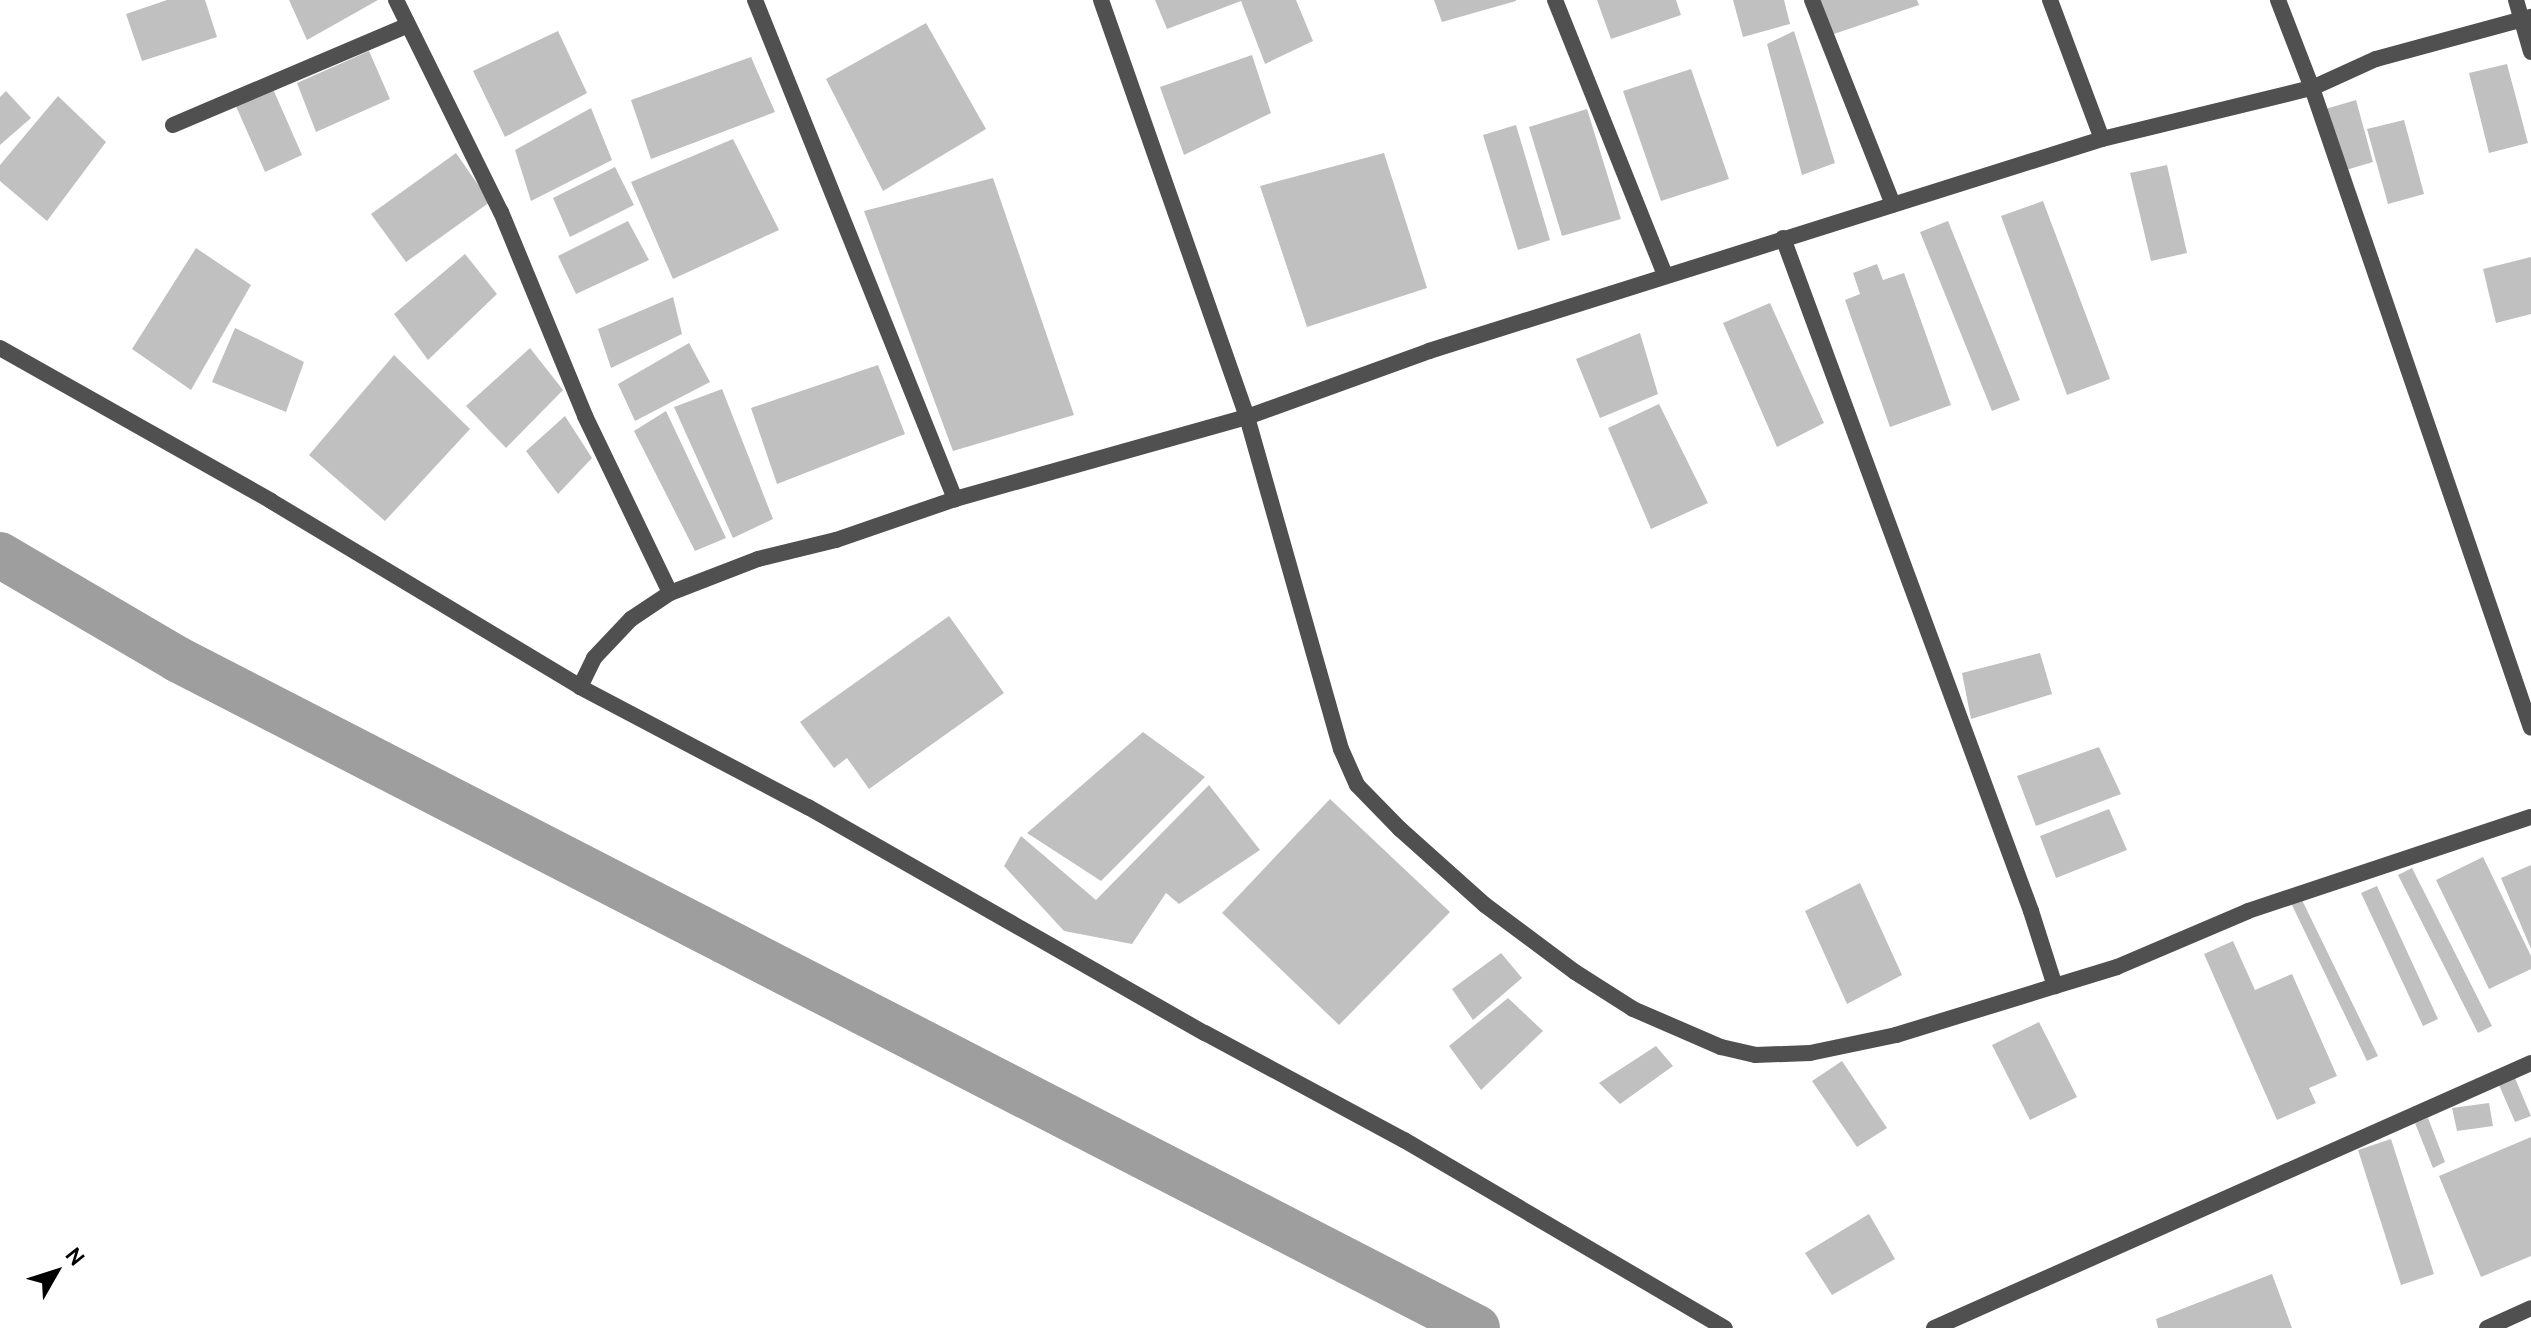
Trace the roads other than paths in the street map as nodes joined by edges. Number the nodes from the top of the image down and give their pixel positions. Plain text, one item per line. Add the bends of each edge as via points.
1 (396, 0) edge
2 (755, 0) edge
3 (1101, 0) edge
4 (1555, 0) edge
5 (1812, 0) edge
6 (2050, 0) edge
7 (2278, 0) edge
8 (2516, 0) edge
9 (2527, 18) edge
10 (406, 26) junction
11 (2531, 52) edge
12 (2312, 88) junction
13 (173, 125) dead end
14 (2102, 139) junction
15 (1893, 205) junction
16 (1783, 238) junction
17 (1665, 275) junction
18 (0, 348) edge
19 (1247, 417) junction
20 (955, 499) junction
21 (670, 593) junction
22 (580, 687) junction
23 (2531, 728) edge
24 (2531, 817) edge
25 (2055, 986) junction
26 (2531, 1063) edge
27 (2531, 1308) edge
28 (1725, 1328) edge
29 (1934, 1328) edge
30 (2487, 1328) edge

1 - 10 street
2 - 20 street
3 - 19 street
4 - 17 street
5 - 15 street
6 - 14 street
7 - 12 street
8 - 9 street
9 - 11 street
9 - 12 street via 2376,59
10 - 13 street
10 - 21 street via 441,85 501,212 585,416
12 - 14 street
12 - 23 street
14 - 15 street
15 - 16 street
16 - 17 street
16 - 25 street
17 - 19 street
18 - 22 street via 325,533
19 - 20 street
19 - 25 street via 1341,749 1357,785 1485,905 1575,972 1686,1035 1755,1055 1810,1053 1896,1035
20 - 21 street via 836,540 758,559
21 - 22 street via 631,619 594,658
22 - 28 street via 808,807 1404,1140
24 - 25 street via 2248,911 2117,967
26 - 29 street
27 - 30 street

